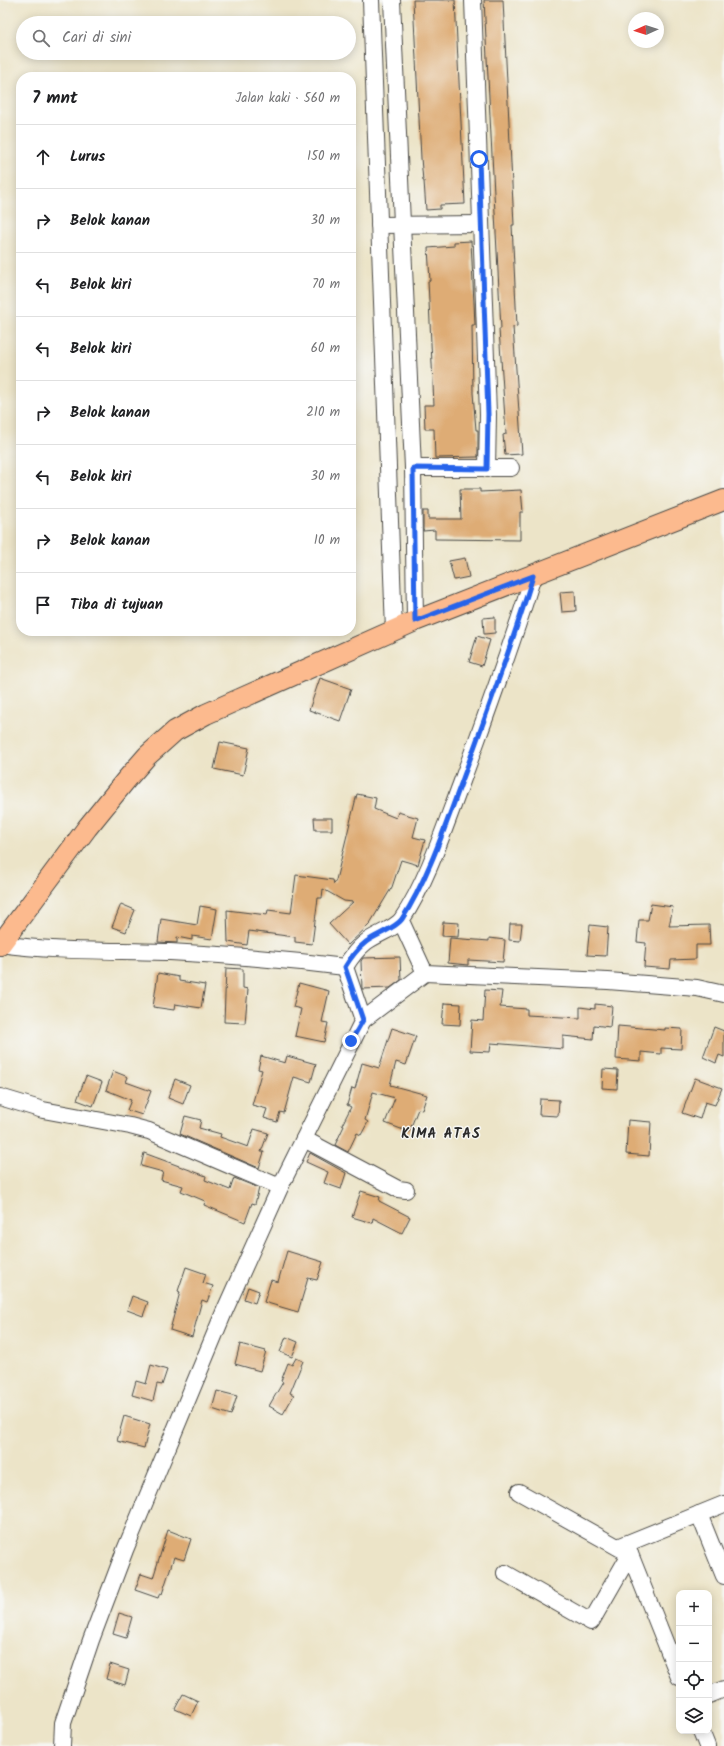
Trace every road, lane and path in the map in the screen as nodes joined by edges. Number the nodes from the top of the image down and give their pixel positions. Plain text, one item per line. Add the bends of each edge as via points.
1 (370, 0) edge
2 (392, 0) edge
3 (473, 0) edge
4 (482, 224) junction
5 (379, 225) junction
6 (403, 225) junction
7 (413, 468) junction
8 (511, 468) dead end
9 (487, 469) junction
10 (724, 500) edge
11 (533, 576) junction
12 (415, 621) junction
13 (394, 631) junction
14 (401, 921) junction
15 (0, 944) edge
16 (345, 967) junction
17 (425, 973) junction
18 (724, 994) edge
19 (363, 1020) junction
20 (0, 1097) edge
21 (304, 1140) junction
22 (280, 1187) junction
23 (406, 1190) dead end
24 (519, 1492) dead end
25 (724, 1504) edge
26 (699, 1514) junction
27 (624, 1550) junction
28 (505, 1573) dead end
29 (724, 1576) edge
30 (676, 1669) edge
31 (724, 1689) edge
32 (712, 1694) edge
33 (702, 1734) edge
34 (62, 1746) edge
35 (707, 1746) edge

1 - 5 street
2 - 6 street
3 - 4 street
4 - 6 street
4 - 9 street via 488,414
5 - 6 street
5 - 13 street
6 - 7 street
7 - 9 street
7 - 12 street
8 - 9 street
10 - 11 main road
11 - 12 main road
11 - 14 street via 510,650 441,838
12 - 13 main road
13 - 15 main road via 206,714 175,732 147,756 126,780
14 - 16 street via 367,942 354,953
14 - 17 street
15 - 16 street via 68,950 171,952
16 - 19 street
17 - 18 street via 608,981 697,988
17 - 19 street
19 - 21 street
20 - 22 street via 43,1110 149,1131
21 - 22 street
21 - 23 street via 398,1189
22 - 34 street via 224,1312 122,1558 63,1723
24 - 27 street
25 - 26 street
26 - 27 street
26 - 29 street
27 - 28 street via 591,1622
27 - 30 street
31 - 32 street
33 - 35 street

